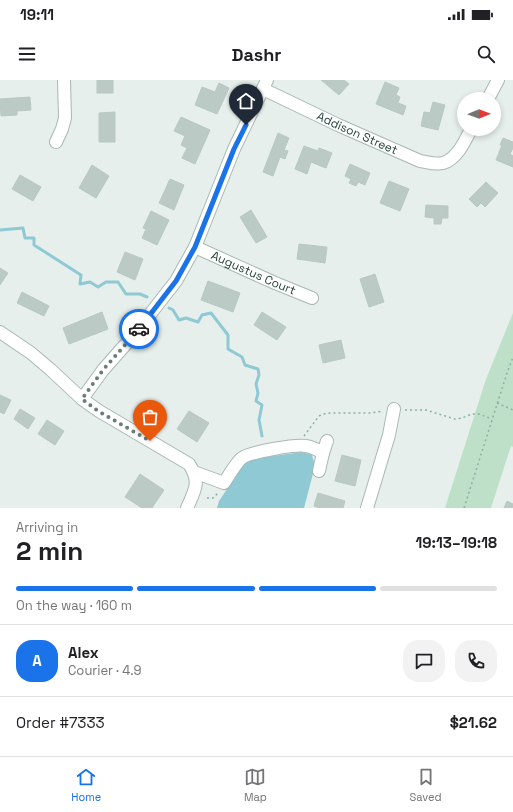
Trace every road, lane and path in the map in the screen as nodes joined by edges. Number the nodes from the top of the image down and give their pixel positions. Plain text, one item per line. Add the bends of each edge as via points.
1 (64, 80) edge
2 (498, 80) edge
3 (265, 84) edge
4 (492, 92) edge
5 (467, 136) edge
6 (56, 142) dead end
7 (195, 247) junction
8 (312, 298) dead end
9 (0, 332) edge
10 (513, 357) edge
11 (82, 399) junction
12 (497, 403) junction
13 (394, 409) junction
14 (513, 410) edge
15 (492, 418) junction
16 (327, 441) dead end
17 (295, 445) junction
18 (323, 453) junction
19 (319, 471) dead end
20 (195, 475) junction
21 (224, 483) junction
22 (207, 498) dead end
23 (187, 508) edge
24 (366, 508) edge
25 (464, 508) edge

1 - 6 street via 65,118
2 - 4 street
3 - 5 street, Addison Street via 338,125 420,161 442,163 450,160
3 - 7 street via 234,149
7 - 8 street, Augustus Court
7 - 11 street via 171,288
9 - 11 street via 52,370
10 - 12 path
11 - 20 street via 189,464
12 - 14 path
12 - 15 path
13 - 15 path via 426,410 455,419 472,414
13 - 17 path via 370,413 323,414
13 - 24 street via 389,435
15 - 25 path
16 - 18 street
17 - 18 street via 305,445
17 - 21 street via 242,458
18 - 19 street
20 - 21 street
20 - 23 street via 196,489
21 - 22 path via 216,496

